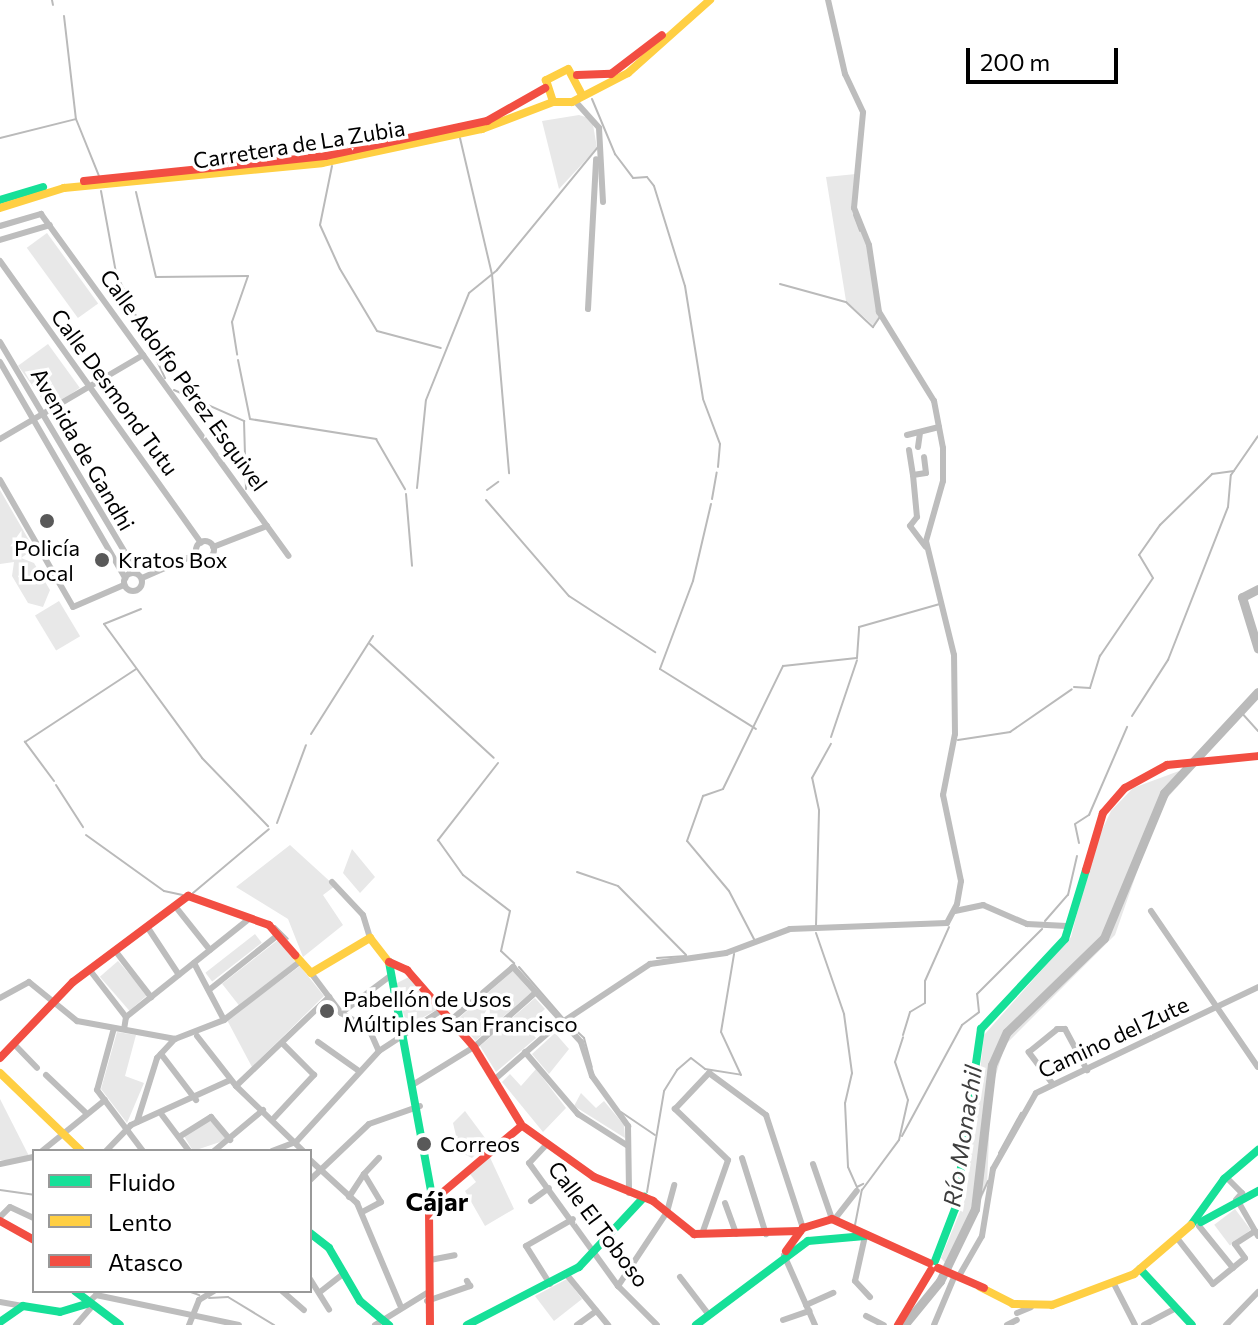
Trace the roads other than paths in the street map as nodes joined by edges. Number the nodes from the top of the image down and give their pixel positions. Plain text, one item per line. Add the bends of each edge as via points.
1 (702, 0) edge
2 (710, 0) edge
3 (828, 0) edge
4 (577, 75) junction
5 (545, 88) junction
6 (578, 97) junction
7 (553, 102) junction
8 (596, 159) junction
9 (0, 200) edge
10 (603, 202) dead end
11 (0, 208) edge
12 (50, 225) junction
13 (0, 226) edge
14 (0, 240) edge
15 (0, 261) edge
16 (588, 309) dead end
17 (0, 342) edge
18 (143, 355) junction
19 (0, 362) edge
20 (89, 387) junction
21 (42, 414) junction
22 (33, 419) junction
23 (939, 427) junction
24 (920, 432) junction
25 (907, 435) dead end
26 (0, 439) edge
27 (918, 447) dead end
28 (909, 450) dead end
29 (924, 457) dead end
30 (926, 469) junction
31 (944, 472) junction
32 (913, 475) junction
33 (0, 480) edge
34 (267, 526) junction
35 (201, 543) junction
36 (213, 547) junction
37 (926, 547) junction
38 (197, 554) junction
39 (289, 556) dead end
40 (140, 576) junction
41 (125, 582) junction
42 (1258, 756) edge
43 (332, 882) dead end
44 (1079, 903) junction
45 (175, 906) junction
46 (955, 911) junction
47 (1151, 911) dead end
48 (250, 918) junction
49 (148, 928) junction
50 (278, 935) junction
51 (370, 938) junction
52 (210, 950) junction
53 (117, 953) junction
54 (301, 961) junction
55 (389, 962) junction
56 (194, 963) junction
57 (92, 973) junction
58 (311, 973) junction
59 (179, 975) junction
60 (389, 977) junction
61 (1258, 987) edge
62 (209, 990) junction
63 (535, 993) junction
64 (151, 997) junction
65 (329, 997) junction
66 (0, 998) edge
67 (55, 1002) junction
68 (1219, 1007) junction
69 (442, 1010) junction
70 (341, 1013) junction
71 (126, 1017) junction
72 (224, 1020) junction
73 (451, 1020) junction
74 (562, 1022) junction
75 (114, 1028) junction
76 (124, 1029) junction
77 (406, 1031) junction
78 (197, 1036) junction
79 (175, 1039) junction
80 (318, 1042) dead end
81 (282, 1043) junction
82 (14, 1044) junction
83 (474, 1047) junction
84 (379, 1051) junction
85 (525, 1052) junction
86 (161, 1054) junction
87 (0, 1058) edge
88 (1258, 1067) edge
89 (37, 1068) dead end
90 (1087, 1070) junction
91 (359, 1071) junction
92 (0, 1073) edge
93 (46, 1075) dead end
94 (494, 1080) junction
95 (233, 1083) junction
96 (1052, 1083) junction
97 (414, 1084) junction
98 (105, 1100) junction
99 (196, 1100) junction
100 (420, 1106) junction
101 (263, 1110) junction
102 (85, 1112) junction
103 (162, 1115) junction
104 (274, 1118) junction
105 (137, 1122) junction
106 (522, 1126) junction
107 (127, 1130) junction
108 (61, 1133) junction
109 (179, 1137) junction
110 (230, 1140) junction
111 (296, 1142) junction
112 (547, 1144) junction
113 (628, 1146) junction
114 (44, 1149) edge
115 (79, 1149) edge
116 (108, 1149) edge
117 (141, 1149) edge
118 (186, 1149) edge
119 (217, 1149) edge
120 (277, 1149) edge
121 (301, 1149) edge
122 (1258, 1150) edge
123 (32, 1157) edge
124 (379, 1158) dead end
125 (742, 1158) dead end
126 (312, 1162) edge
127 (0, 1164) edge
128 (813, 1164) dead end
129 (320, 1172) junction
130 (364, 1174) junction
131 (1226, 1177) junction
132 (312, 1178) edge
133 (674, 1185) dead end
134 (549, 1188) junction
135 (857, 1191) dead end
136 (1258, 1191) edge
137 (629, 1193) junction
138 (349, 1197) junction
139 (432, 1197) junction
140 (644, 1197) junction
141 (531, 1201) dead end
142 (725, 1203) dead end
143 (1236, 1204) junction
144 (362, 1212) junction
145 (667, 1212) junction
146 (32, 1217) edge
147 (0, 1219) edge
148 (573, 1219) junction
149 (834, 1220) junction
150 (1196, 1222) junction
151 (830, 1233) junction
152 (702, 1234) junction
153 (736, 1234) junction
154 (766, 1234) junction
155 (802, 1234) junction
156 (1256, 1234) edge
157 (312, 1235) edge
158 (865, 1236) junction
159 (1177, 1238) junction
160 (32, 1239) edge
161 (594, 1254) junction
162 (455, 1255) dead end
163 (784, 1255) junction
164 (430, 1260) junction
165 (1233, 1268) junction
166 (943, 1269) junction
167 (1140, 1269) junction
168 (344, 1273) junction
169 (567, 1275) junction
170 (680, 1277) dead end
171 (467, 1281) dead end
172 (312, 1282) edge
173 (1113, 1282) junction
174 (550, 1284) junction
175 (618, 1286) junction
176 (320, 1292) junction
177 (1258, 1292) edge
178 (77, 1293) edge
179 (212, 1293) edge
180 (284, 1293) edge
181 (833, 1293) dead end
182 (427, 1297) junction
183 (870, 1297) dead end
184 (1008, 1300) junction
185 (0, 1302) edge
186 (400, 1305) junction
187 (1034, 1305) junction
188 (23, 1306) junction
189 (89, 1306) junction
190 (808, 1308) junction
191 (329, 1309) dead end
192 (1174, 1309) junction
193 (304, 1310) dead end
194 (596, 1311) junction
195 (195, 1312) junction
196 (1018, 1313) junction
197 (709, 1315) junction
198 (866, 1316) dead end
199 (783, 1320) dead end
200 (0, 1322) edge
201 (381, 1323) edge
202 (76, 1325) edge
203 (120, 1325) edge
204 (189, 1325) edge
205 (239, 1325) edge
206 (430, 1325) edge
207 (467, 1325) edge
208 (577, 1325) edge
209 (608, 1325) edge
210 (657, 1325) edge
211 (696, 1325) edge
212 (815, 1325) edge
213 (884, 1325) edge
214 (898, 1325) edge
215 (934, 1325) edge
216 (1007, 1325) edge
217 (1025, 1325) edge
218 (1135, 1325) edge
219 (1144, 1325) edge
220 (1192, 1325) edge
221 (1226, 1325) edge

1 - 4 street via 626,66
2 - 6 street via 628,73
3 - 23 street via 845,74 863,112 854,208 869,245 879,312 936,407
4 - 5 street, Carretera de La Zubia via 556,70
4 - 6 street
5 - 7 street
5 - 9 street, Carretera de La Zubia via 487,121 325,156 69,182
6 - 7 street, Carretera de La Zubia
6 - 8 street via 599,128
7 - 11 street, Carretera de La Zubia via 482,129 322,163 40,193
8 - 10 street
8 - 16 street
12 - 13 street via 41,214
12 - 14 street
12 - 18 street, Calle Adolfo Pérez Esquivel
15 - 20 street, Calle Desmond Tutu
17 - 21 street, Avenida de Gandhi
18 - 20 street
18 - 34 street, Calle Adolfo Pérez Esquivel
19 - 22 street, Avenida de Gandhi
20 - 21 street
20 - 35 street, Calle Desmond Tutu
21 - 22 street
21 - 40 street, Avenida de Gandhi
22 - 26 street
22 - 41 street, Avenida de Gandhi
23 - 24 street
23 - 31 street
24 - 25 street
24 - 27 street
28 - 32 street
29 - 30 street
30 - 31 street
30 - 32 street
31 - 37 street
32 - 37 street via 917,517 910,526
33 - 41 street via 73,607
34 - 36 street
34 - 39 street, Calle Adolfo Pérez Esquivel
35 - 36 street
35 - 38 street
36 - 38 street via 209,558
37 - 46 street via 954,655 955,734 943,795 961,881
38 - 40 street
40 - 41 street
40 - 41 street via 137,590
42 - 44 street via 1185,761 1138,778 1103,813
43 - 51 street via 363,915
44 - 46 street via 1065,929 1038,927 983,905
44 - 166 street via 1058,949 981,1029
45 - 48 street via 188,896
45 - 49 street
45 - 52 street
46 - 74 street via 950,922 797,928 726,953 665,959
47 - 68 street
48 - 50 street
48 - 52 street
49 - 53 street
49 - 59 street
50 - 54 street
50 - 62 street
51 - 55 street
51 - 58 street
52 - 56 street
53 - 57 street
53 - 64 street
54 - 58 street
54 - 72 street
55 - 60 street
55 - 69 street via 404,967
56 - 59 street
56 - 62 street
57 - 67 street
57 - 71 street
58 - 65 street
59 - 64 street
60 - 70 street
60 - 77 street
61 - 68 street, Camino del Zute
62 - 72 street
63 - 73 street via 513,967
63 - 74 street
63 - 83 street
64 - 71 street
65 - 70 street
65 - 81 street
66 - 67 street via 29,982
67 - 75 street via 77,1021
67 - 82 street
68 - 88 street
68 - 90 street, Camino del Zute
69 - 73 street
69 - 77 street
70 - 84 street via 369,1029
71 - 76 street
72 - 78 street
73 - 83 street
74 - 85 street
74 - 113 street via 628,1126
75 - 76 street
75 - 98 street via 97,1090
76 - 79 street
77 - 84 street
77 - 97 street
78 - 79 street
78 - 95 street
79 - 86 street
80 - 91 street
81 - 95 street
81 - 104 street via 314,1075
82 - 87 street
82 - 89 street
83 - 94 street
83 - 97 street
84 - 91 street
85 - 94 street
85 - 113 street via 578,1114
86 - 99 street
86 - 105 street
90 - 96 street, Camino del Zute
90 - 96 street via 1065,1029 1057,1029 1029,1052
91 - 111 street
92 - 108 street
93 - 102 street
94 - 106 street
95 - 99 street
95 - 101 street
96 - 166 street, Camino del Zute via 1010,1132 993,1169 978,1248
97 - 100 street
98 - 102 street
98 - 107 street
99 - 103 street
100 - 129 street via 369,1124
100 - 139 street
101 - 104 street
101 - 110 street
102 - 108 street
103 - 105 street
103 - 109 street
104 - 111 street
105 - 107 street
106 - 112 street
106 - 139 street
107 - 116 street
107 - 117 street
108 - 114 street
108 - 115 street
109 - 110 street via 212,1117
109 - 118 street
110 - 119 street
111 - 120 street
111 - 121 street
112 - 134 street, Calle El Toboso via 529,1163
112 - 137 street
113 - 137 street
122 - 131 street
123 - 127 street
124 - 130 street
125 - 154 street
126 - 129 street
128 - 149 street
129 - 132 street
129 - 138 street
130 - 138 street
130 - 144 street via 381,1202
131 - 143 street via 1242,1193
131 - 150 street
133 - 145 street
134 - 141 street
134 - 148 street, Calle El Toboso
135 - 149 street
136 - 143 street
137 - 140 street
138 - 144 street
139 - 164 street
140 - 145 street
140 - 161 street
142 - 153 street
143 - 150 street
143 - 156 street
144 - 186 street
145 - 152 street
145 - 175 street
146 - 147 street via 10,1207
147 - 160 street
148 - 161 street, Calle El Toboso
148 - 174 street via 526,1246
149 - 151 street
149 - 155 street
149 - 158 street
150 - 159 street
150 - 165 street
151 - 155 street
151 - 158 street
152 - 153 street
152 - 155 street via 728,1160 675,1109 709,1073 766,1115
153 - 154 street
154 - 155 street
155 - 163 street
156 - 165 street via 1235,1244 1245,1258
157 - 168 street
158 - 166 street
158 - 183 street via 855,1281
159 - 165 street via 1213,1284
159 - 167 street
161 - 169 street
161 - 175 street, Calle El Toboso
162 - 164 street
163 - 190 street
163 - 197 street
164 - 182 street
166 - 184 street
166 - 214 street
166 - 215 street, Camino del Zute
167 - 173 street
167 - 192 street
168 - 176 street
168 - 201 street
169 - 174 street
169 - 194 street
170 - 197 street
171 - 182 street via 470,1286
172 - 176 street
173 - 187 street
173 - 218 street
174 - 207 street
175 - 210 street, Calle El Toboso
176 - 191 street
177 - 221 street
178 - 189 street
179 - 195 street
180 - 193 street
181 - 190 street
182 - 186 street
182 - 206 street
184 - 187 street
184 - 196 street
185 - 188 street
186 - 201 street
187 - 196 street
188 - 189 street via 60,1312
188 - 200 street
189 - 195 street via 96,1295
189 - 202 street
189 - 203 street
190 - 199 street
190 - 212 street
192 - 219 street
192 - 220 street
194 - 208 street
194 - 209 street
195 - 204 street
195 - 205 street
196 - 216 street
196 - 217 street
197 - 211 street
198 - 213 street

